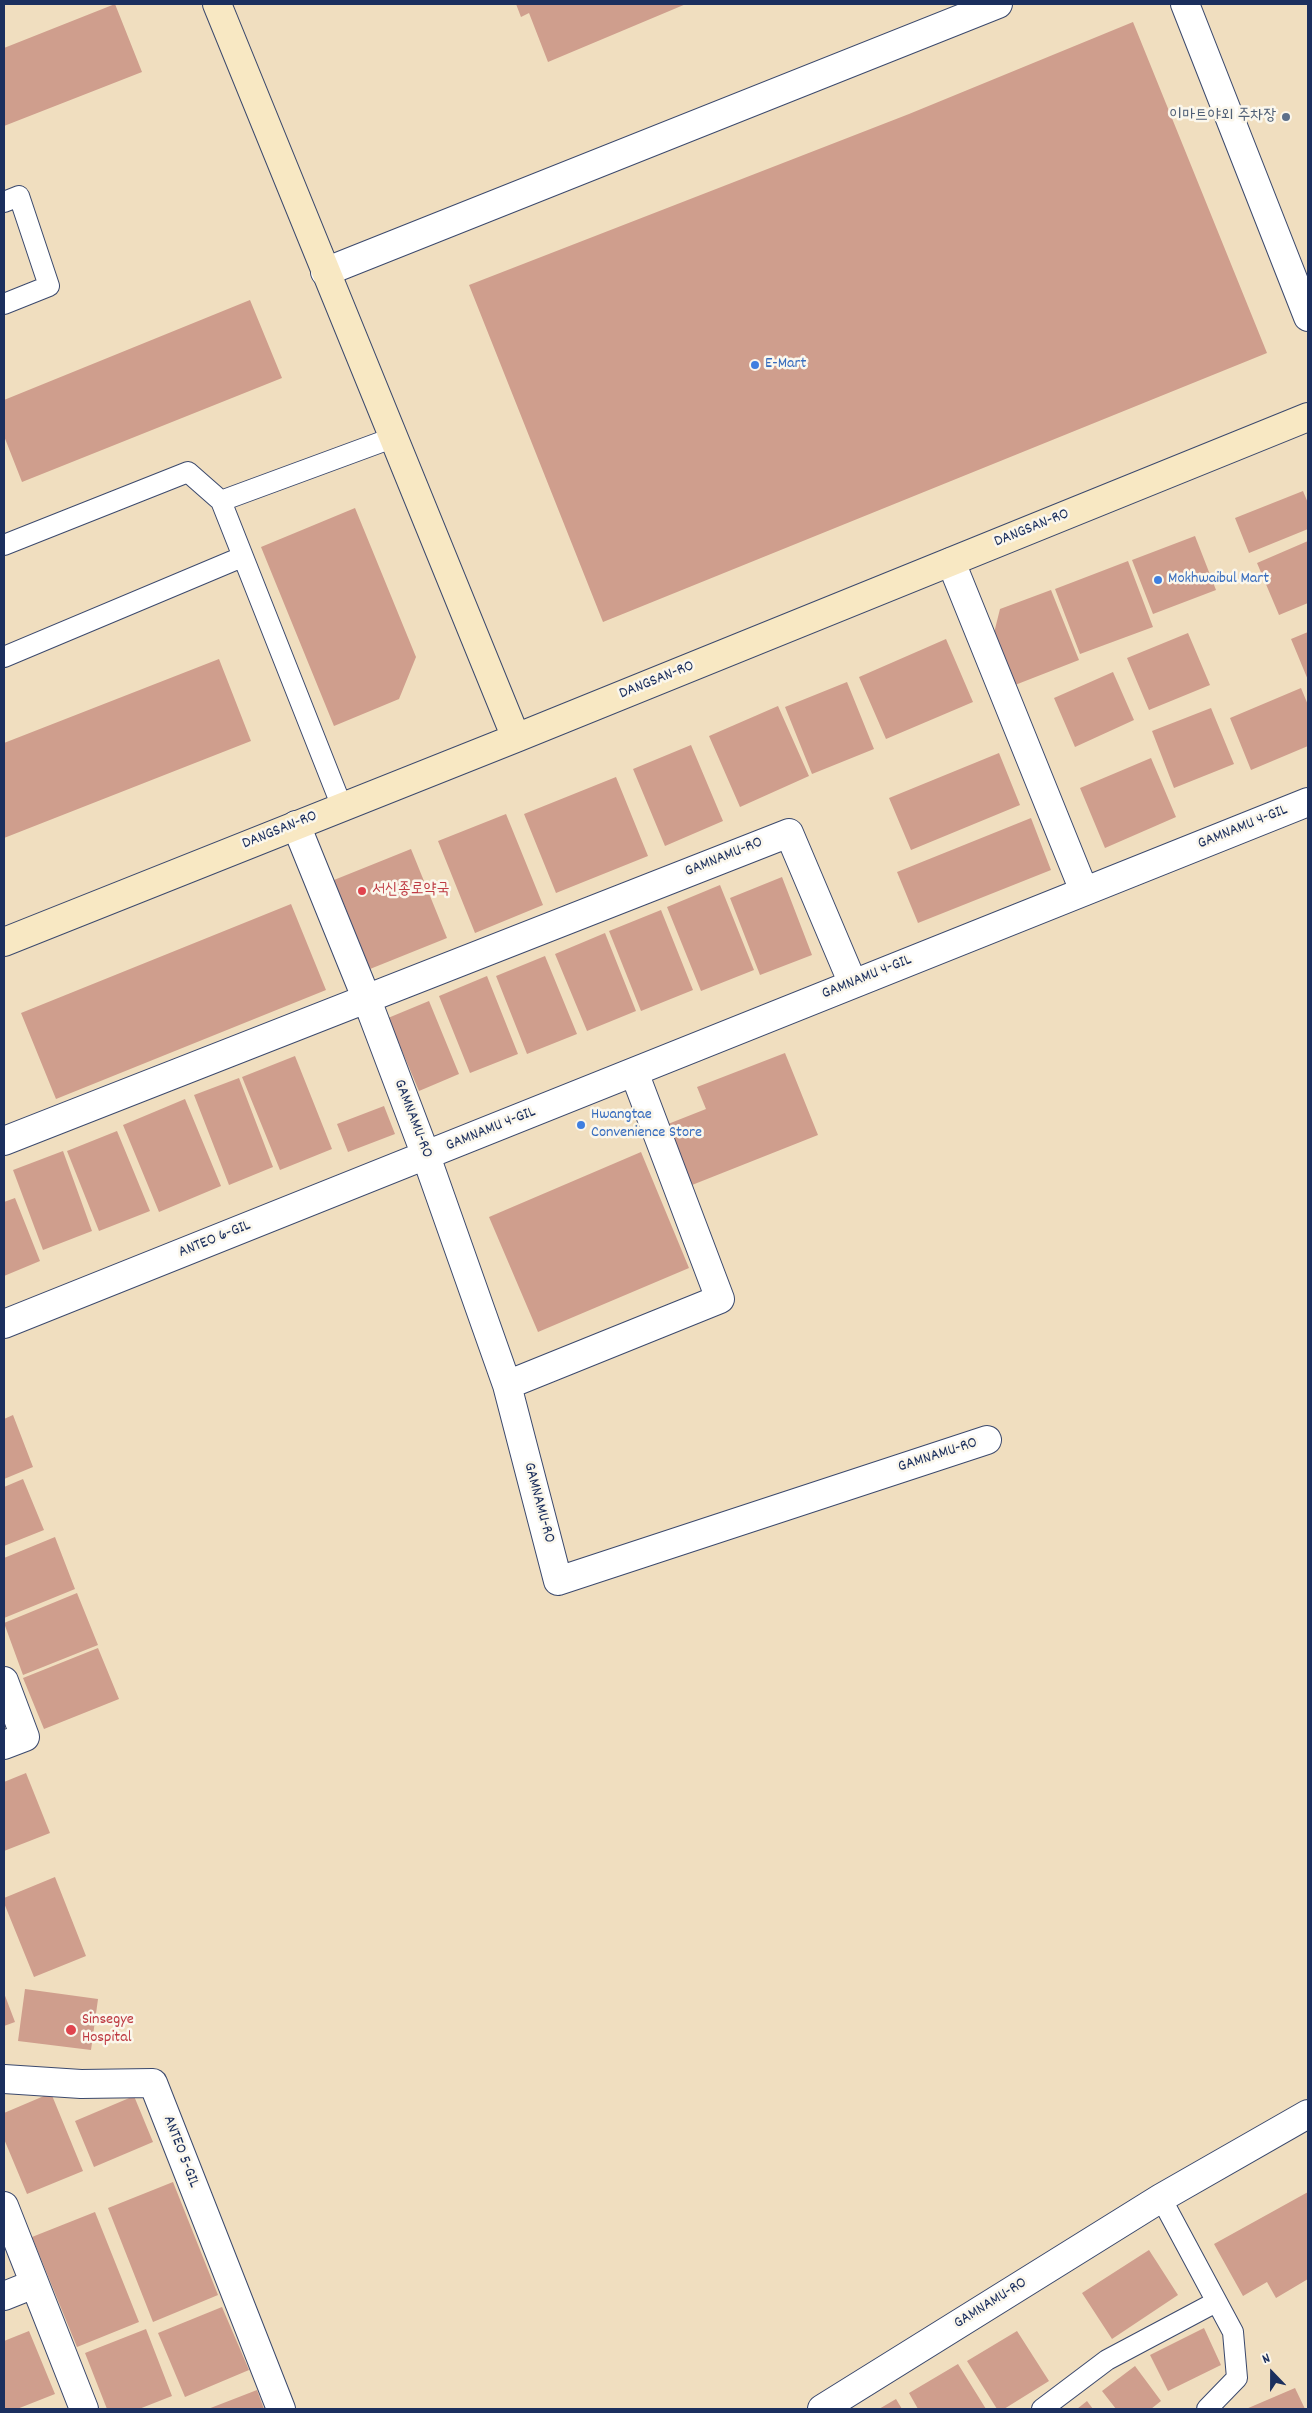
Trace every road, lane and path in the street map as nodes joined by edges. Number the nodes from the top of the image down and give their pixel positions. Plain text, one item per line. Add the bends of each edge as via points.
1 (217, 4) edge
2 (998, 4) edge
3 (1185, 4) edge
4 (4, 202) edge
5 (325, 272) junction
6 (4, 304) edge
7 (1308, 317) edge
8 (1308, 417) edge
9 (392, 438) junction
10 (221, 501) junction
11 (4, 544) edge
12 (242, 557) junction
13 (952, 562) junction
14 (4, 657) edge
15 (516, 738) junction
16 (1308, 802) edge
17 (342, 807) junction
18 (296, 825) junction
19 (1084, 891) junction
20 (4, 942) edge
21 (853, 984) junction
22 (367, 1000) junction
23 (634, 1072) junction
24 (4, 1141) edge
25 (426, 1156) junction
26 (4, 1324) edge
27 (507, 1385) junction
28 (987, 1440) dead end
29 (4, 1682) edge
30 (14, 1741) edge
31 (4, 2079) edge
32 (1308, 2114) edge
33 (1161, 2198) junction
34 (4, 2206) edge
35 (34, 2284) junction
36 (4, 2296) edge
37 (1216, 2302) junction
38 (1044, 2407) edge
39 (84, 2409) edge
40 (281, 2409) edge
41 (822, 2409) edge
42 (1207, 2409) edge

1 - 5 street
2 - 5 street
3 - 7 street
4 - 6 lane via 19,196 49,286
5 - 9 street
8 - 13 street, DANGSAN-RO
9 - 10 lane
9 - 15 street
10 - 11 lane via 188,472
10 - 12 lane
12 - 14 lane
12 - 17 lane
13 - 15 street, DANGSAN-RO
13 - 19 street
15 - 17 street, DANGSAN-RO
16 - 19 street, GAMNAMU 4-GIL
17 - 18 street, DANGSAN-RO
18 - 20 street, DANGSAN-RO
18 - 22 street, GAMNAMU-RO
19 - 21 street, GAMNAMU 4-GIL
21 - 22 street, GAMNAMU-RO via 789,833
21 - 23 street, GAMNAMU 4-GIL
22 - 24 street, GAMNAMU-RO
22 - 25 street, GAMNAMU-RO
23 - 25 street, GAMNAMU 4-GIL
23 - 27 street via 720,1299
25 - 26 street, ANTEO 6-GIL
25 - 27 street, GAMNAMU-RO
27 - 28 street, GAMNAMU-RO via 558,1581
29 - 30 street
31 - 40 street, ANTEO 5-GIL via 81,2084 153,2083
32 - 33 street, GAMNAMU-RO
33 - 37 lane
33 - 41 street, GAMNAMU-RO
34 - 35 street
35 - 36 street
35 - 39 street
37 - 38 lane via 1107,2360
37 - 42 lane via 1233,2332 1237,2378

